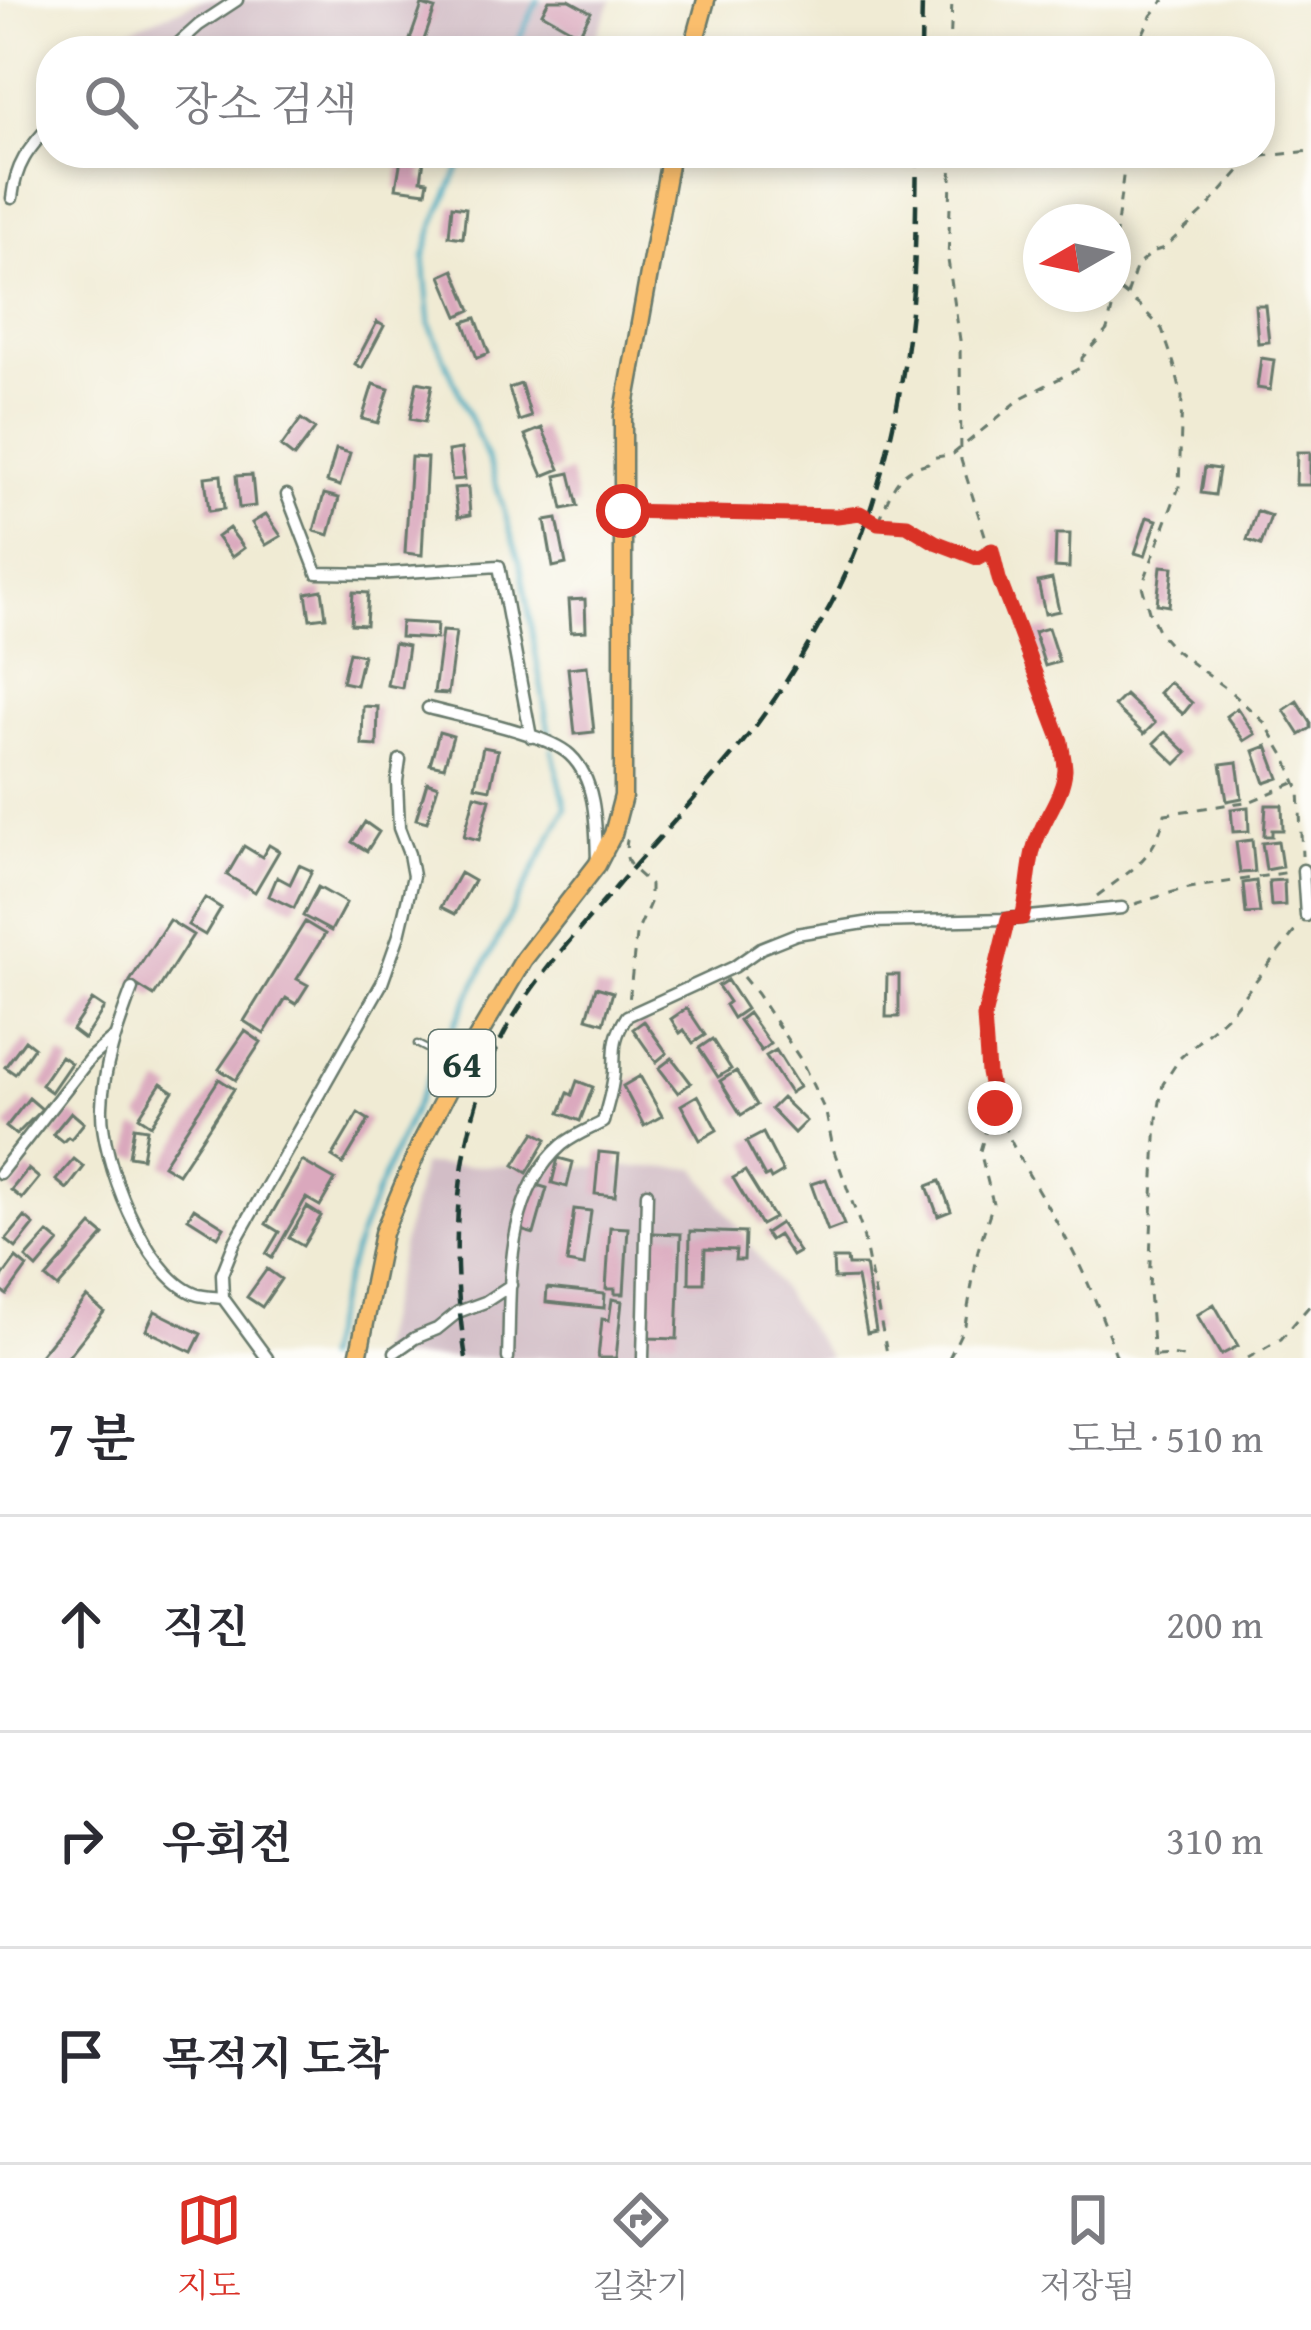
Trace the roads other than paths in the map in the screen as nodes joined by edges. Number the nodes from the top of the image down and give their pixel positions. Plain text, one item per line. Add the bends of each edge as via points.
1 (237, 0) edge
2 (706, 0) edge
3 (187, 36) edge
4 (696, 36) edge
5 (36, 140) edge
6 (668, 168) edge
7 (12, 198) dead end
8 (287, 495) dead end
9 (428, 708) dead end
10 (531, 736) junction
11 (400, 760) dead end
12 (597, 865) junction
13 (1304, 871) road end
14 (1122, 908) road end
15 (1306, 916) road end
16 (132, 989) dead end
17 (115, 1037) junction
18 (417, 1044) dead end
19 (455, 1064) junction
20 (0, 1173) edge
21 (647, 1193) dead end
22 (512, 1285) junction
23 (223, 1298) junction
24 (395, 1352) dead end
25 (266, 1358) edge
26 (358, 1358) edge
27 (508, 1358) edge
28 (643, 1358) edge

1 - 3 street
2 - 4 main road
5 - 7 street via 16,171
6 - 12 main road, 64 via 623,417 622,796
8 - 10 street via 316,573 499,566
9 - 10 street
10 - 12 street via 569,754 581,772
11 - 23 street via 399,827 413,875 399,934 382,983 234,1244
12 - 19 main road, 64
13 - 15 street
14 - 22 street via 796,934 627,1016 612,1048 603,1122 562,1145 528,1190
16 - 17 street
17 - 20 street
17 - 23 street via 101,1111 130,1217 166,1274 195,1294
18 - 19 lane
19 - 26 main road, 64 via 383,1233
21 - 28 street
22 - 24 street
22 - 27 street
23 - 25 street

